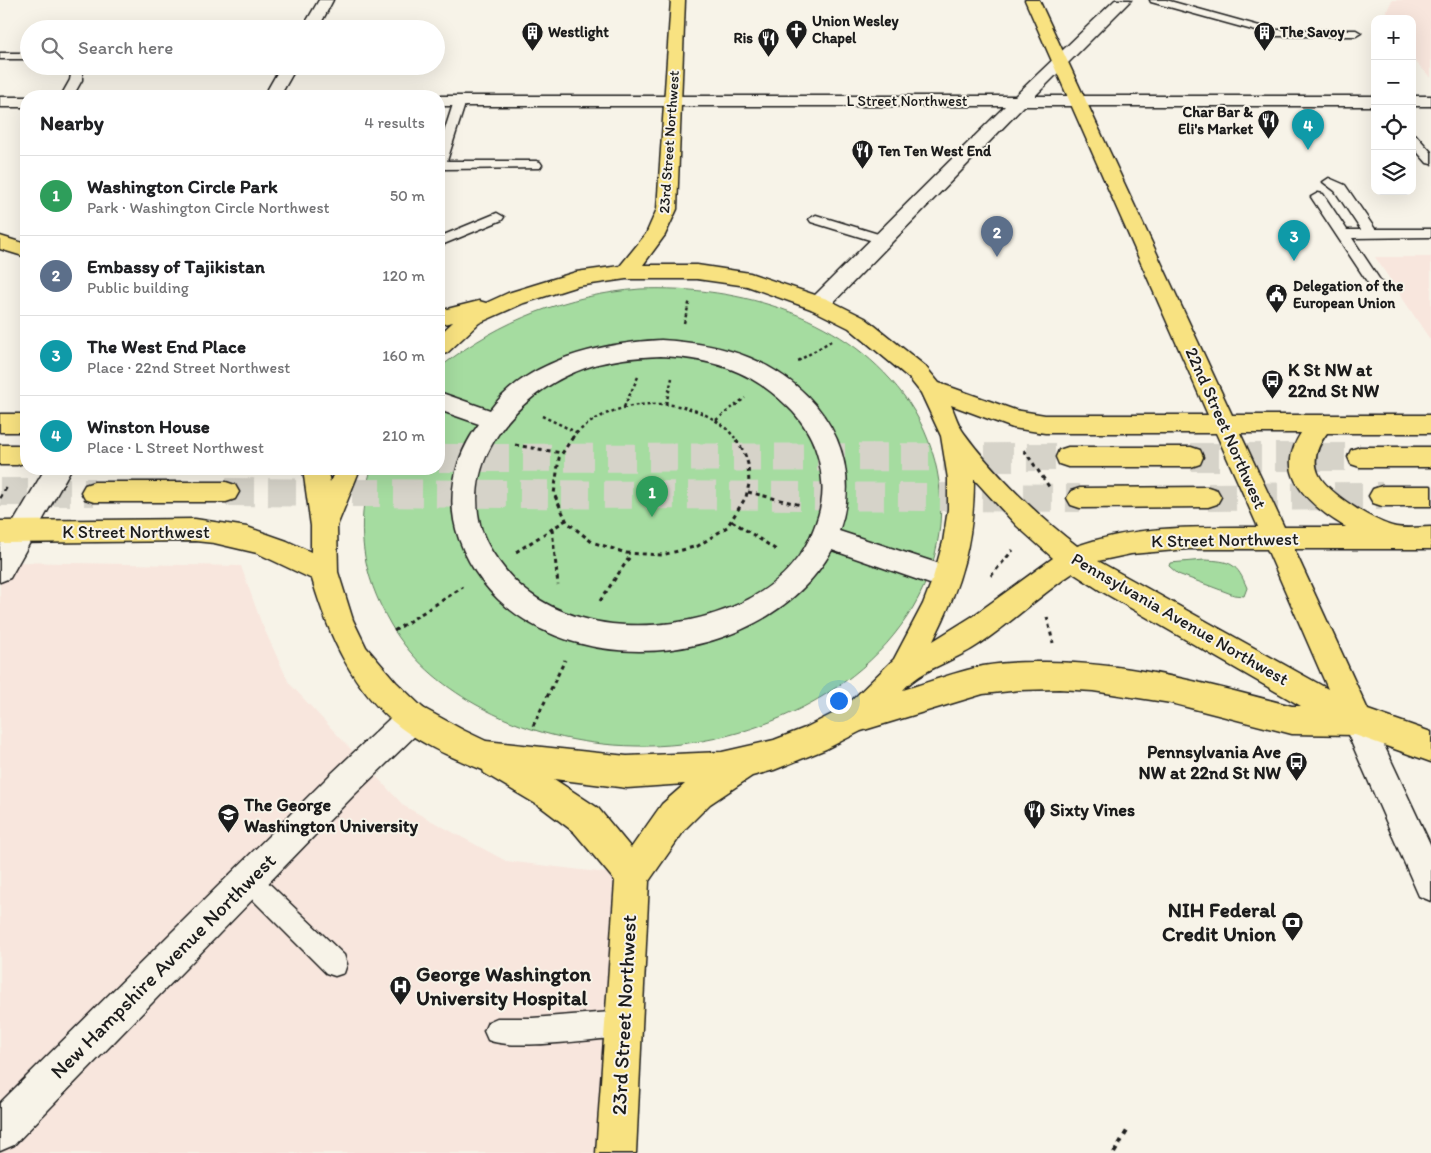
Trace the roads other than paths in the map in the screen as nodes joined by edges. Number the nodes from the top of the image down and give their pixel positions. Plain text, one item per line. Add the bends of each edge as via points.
1 (326, 0) edge
2 (678, 0) edge
3 (1032, 0) edge
4 (1124, 0) edge
5 (1155, 0) edge
6 (315, 20) edge
7 (1356, 33) dead end
8 (0, 56) edge
9 (20, 56) edge
10 (1060, 63) junction
11 (77, 75) edge
12 (284, 75) edge
13 (70, 90) edge
14 (275, 90) edge
15 (672, 100) junction
16 (1022, 100) junction
17 (1077, 100) junction
18 (445, 101) edge
19 (460, 101) junction
20 (1371, 101) edge
21 (1416, 101) edge
22 (1431, 101) edge
23 (0, 102) edge
24 (20, 102) edge
25 (1416, 143) edge
26 (445, 147) edge
27 (1431, 160) edge
28 (536, 165) dead end
29 (445, 166) edge
30 (1329, 182) dead end
31 (1318, 197) dead end
32 (497, 217) dead end
33 (816, 218) dead end
34 (1431, 233) edge
35 (1342, 234) junction
36 (1371, 234) junction
37 (445, 239) edge
38 (882, 240) junction
39 (0, 242) edge
40 (20, 249) edge
41 (626, 272) junction
42 (1375, 283) dead end
43 (516, 298) junction
44 (819, 304) junction
45 (445, 316) edge
46 (471, 318) junction
47 (445, 329) edge
48 (445, 341) edge
49 (931, 389) junction
50 (445, 404) edge
51 (0, 423) edge
52 (20, 423) edge
53 (1224, 424) junction
54 (1320, 424) junction
55 (1431, 424) edge
56 (487, 429) junction
57 (953, 436) junction
58 (1191, 457) tunnel mouth
59 (1360, 457) tunnel mouth
60 (1431, 457) edge
61 (1068, 458) tunnel mouth
62 (54, 475) edge
63 (316, 475) edge
64 (345, 475) edge
65 (94, 492) tunnel mouth
66 (226, 492) tunnel mouth
67 (1382, 496) tunnel mouth
68 (1431, 496) edge
69 (1208, 497) tunnel mouth
70 (1080, 498) tunnel mouth
71 (829, 525) junction
72 (324, 526) junction
73 (11, 532) edge
74 (1275, 538) junction
75 (1395, 538) junction
76 (1431, 538) edge
77 (1075, 560) junction
78 (0, 570) edge
79 (324, 572) junction
80 (930, 572) dead end
81 (904, 668) junction
82 (412, 718) junction
83 (855, 718) junction
84 (1357, 721) junction
85 (1431, 747) edge
86 (485, 756) junction
87 (750, 761) junction
88 (632, 876) junction
89 (248, 879) junction
90 (1431, 884) edge
91 (335, 964) dead end
92 (624, 1024) junction
93 (497, 1031) dead end
94 (0, 1131) edge
95 (616, 1153) edge

1 - 6 street
2 - 15 main road, 23rd Street Northwest
3 - 10 main road, 22nd Street Northwest
4 - 10 street
5 - 7 lane via 1274,33
8 - 9 lane
10 - 16 street
10 - 17 main road, 22nd Street Northwest
11 - 13 lane
12 - 14 street
15 - 16 street, L Street Northwest
15 - 19 street, L Street Northwest
15 - 41 main road, 23rd Street Northwest via 664,222
16 - 17 street, L Street Northwest
16 - 38 street
17 - 20 street, L Street Northwest
17 - 53 main road, 22nd Street Northwest
18 - 19 street, L Street Northwest
19 - 26 lane
21 - 22 street
23 - 24 street
25 - 27 lane
28 - 29 lane
30 - 36 lane via 1340,188
31 - 35 lane
32 - 37 lane
33 - 38 lane
34 - 36 lane
35 - 36 lane
35 - 42 lane
38 - 44 street
39 - 40 main road
41 - 43 main road via 576,280
41 - 44 main road via 678,271 722,275 750,280
43 - 45 main road
43 - 46 main road
44 - 49 main road via 857,323 900,356
46 - 47 main road
46 - 48 main road
49 - 53 main road via 1013,419 1045,424
49 - 57 main road
50 - 56 street
51 - 52 main road
53 - 54 main road
53 - 74 main road, 22nd Street Northwest
54 - 55 main road
54 - 75 main road via 1309,441 1303,464 1313,485 1353,520
56 - 71 street via 511,401 532,385 580,361 634,349 678,348 710,354 742,364 770,378 814,419 824,436 835,473 836,493
56 - 71 street via 469,464 464,490 465,518 473,545 488,571 507,592 533,611 562,624 615,637 652,639 688,634 723,624 755,610 783,591 805,569
57 - 77 main road, Pennsylvania Avenue Northwest via 1008,498
57 - 81 main road via 961,479 956,542 935,608
58 - 61 main road
59 - 60 main road
62 - 73 street
63 - 72 main road
64 - 72 main road
65 - 66 main road
67 - 68 main road
69 - 70 main road
71 - 80 street
72 - 79 main road
73 - 78 street
73 - 79 main road, K Street Northwest via 223,532 280,548
74 - 75 main road, K Street Northwest
74 - 77 main road, K Street Northwest via 1154,540 1097,550
74 - 84 main road, 22nd Street Northwest
75 - 76 main road, K Street Northwest
77 - 81 main road, K Street Northwest via 1050,574 967,637
77 - 84 main road, Pennsylvania Avenue Northwest
79 - 82 main road via 338,621 356,656 384,692
81 - 83 main road
82 - 86 main road
82 - 89 street, New Hampshire Avenue Northwest
83 - 84 main road, Pennsylvania Avenue Northwest via 983,680 1059,675 1162,687 1292,720
83 - 87 main road via 814,739
84 - 85 main road, Pennsylvania Avenue Northwest
84 - 90 street, 22nd Street Northwest
86 - 87 main road via 627,772 722,767
86 - 88 main road via 586,820
87 - 88 main road via 698,793 674,816
88 - 92 main road, 23rd Street Northwest
89 - 91 lane
89 - 94 street, New Hampshire Avenue Northwest
92 - 93 lane
92 - 95 main road, 23rd Street Northwest

